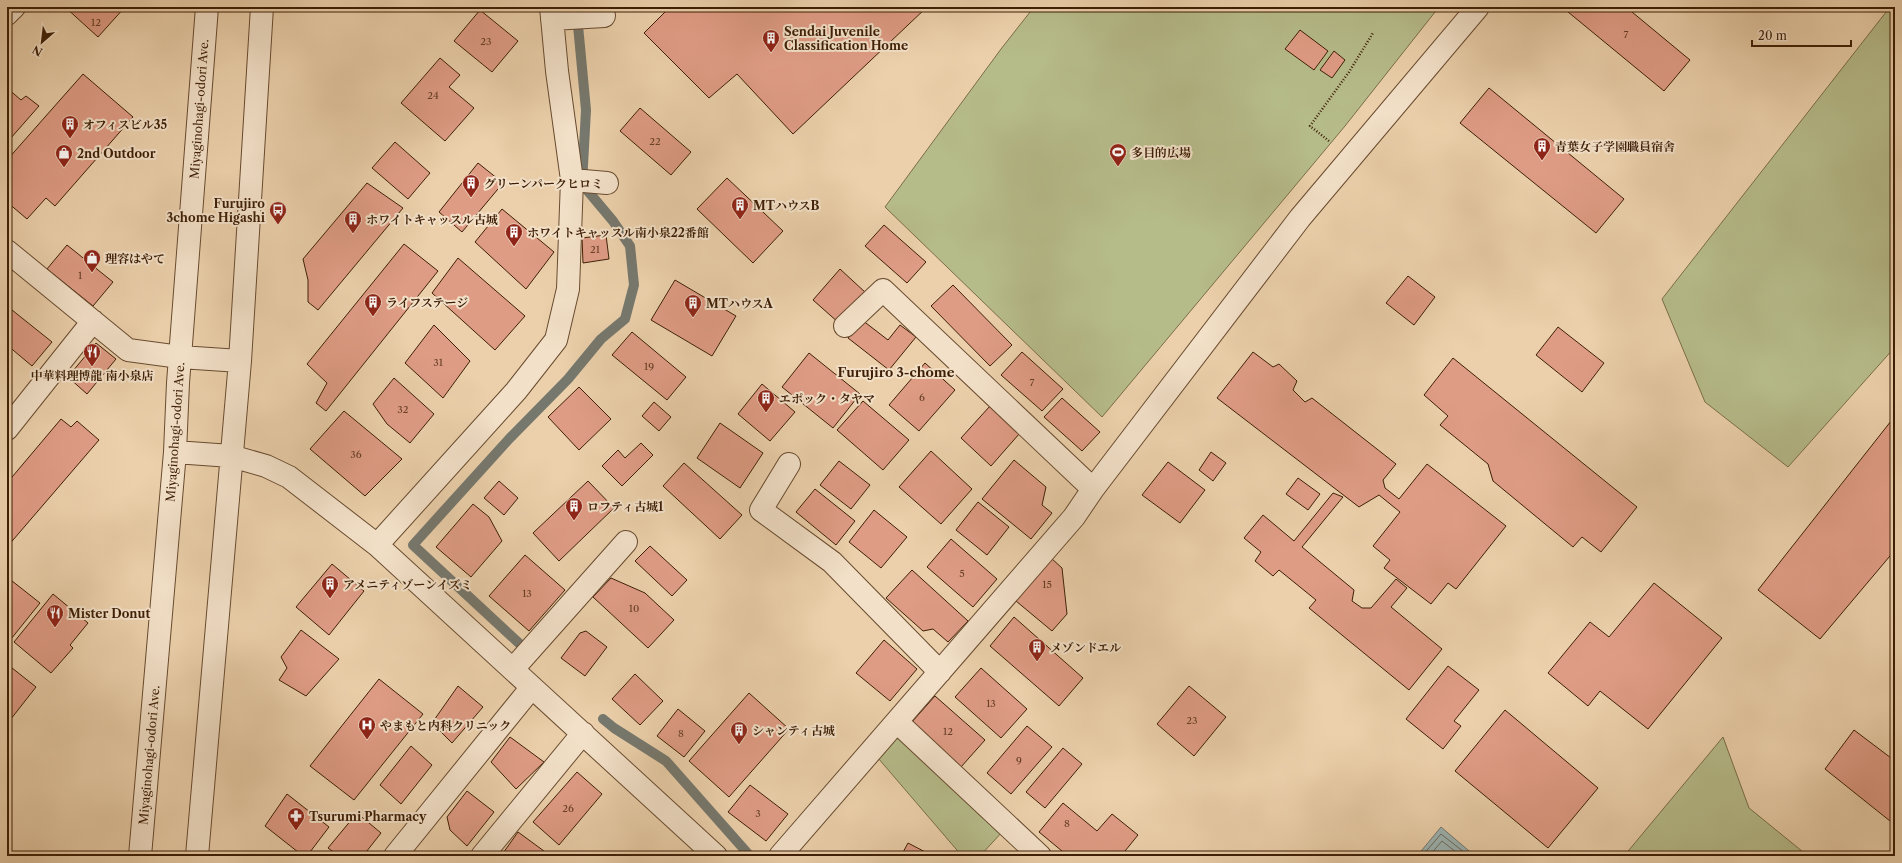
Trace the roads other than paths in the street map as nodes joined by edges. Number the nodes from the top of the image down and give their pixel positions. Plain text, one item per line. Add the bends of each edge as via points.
1 (14, 7) edge
2 (207, 7) edge
3 (262, 7) edge
4 (1478, 7) edge
5 (552, 13) edge
6 (7, 14) edge
7 (604, 16) dead end
8 (572, 180) junction
9 (607, 183) dead end
10 (7, 251) edge
11 (92, 321) junction
12 (845, 326) dead end
13 (180, 357) junction
14 (240, 361) junction
15 (7, 429) edge
16 (175, 452) junction
17 (231, 456) junction
18 (789, 464) dead end
19 (1092, 489) junction
20 (626, 542) dead end
21 (377, 545) junction
22 (513, 669) junction
23 (940, 672) junction
24 (532, 687) junction
25 (897, 722) junction
26 (583, 733) junction
27 (140, 856) edge
28 (196, 856) edge
29 (395, 856) edge
30 (482, 856) edge
31 (716, 856) edge
32 (780, 856) edge
33 (1040, 856) edge

1 - 6 street
2 - 13 street, Miyaginohagi-odori Ave.
3 - 14 street
4 - 19 street via 1300,218
5 - 7 street
5 - 8 street
8 - 9 street
8 - 21 street via 568,289 556,340 516,391
10 - 11 street
11 - 13 street via 128,350
11 - 15 street
12 - 19 street via 883,290
13 - 14 street
13 - 16 street, Miyaginohagi-odori Ave.
14 - 17 street
16 - 17 street
16 - 27 street, Miyaginohagi-odori Ave.
17 - 21 street via 266,466 289,478
17 - 28 street
18 - 23 street via 761,510 832,562
19 - 23 street via 1074,517
20 - 22 street
21 - 22 street
22 - 24 street
23 - 25 street
24 - 26 street
24 - 29 street
25 - 32 street
25 - 33 street
26 - 30 street
26 - 31 street

